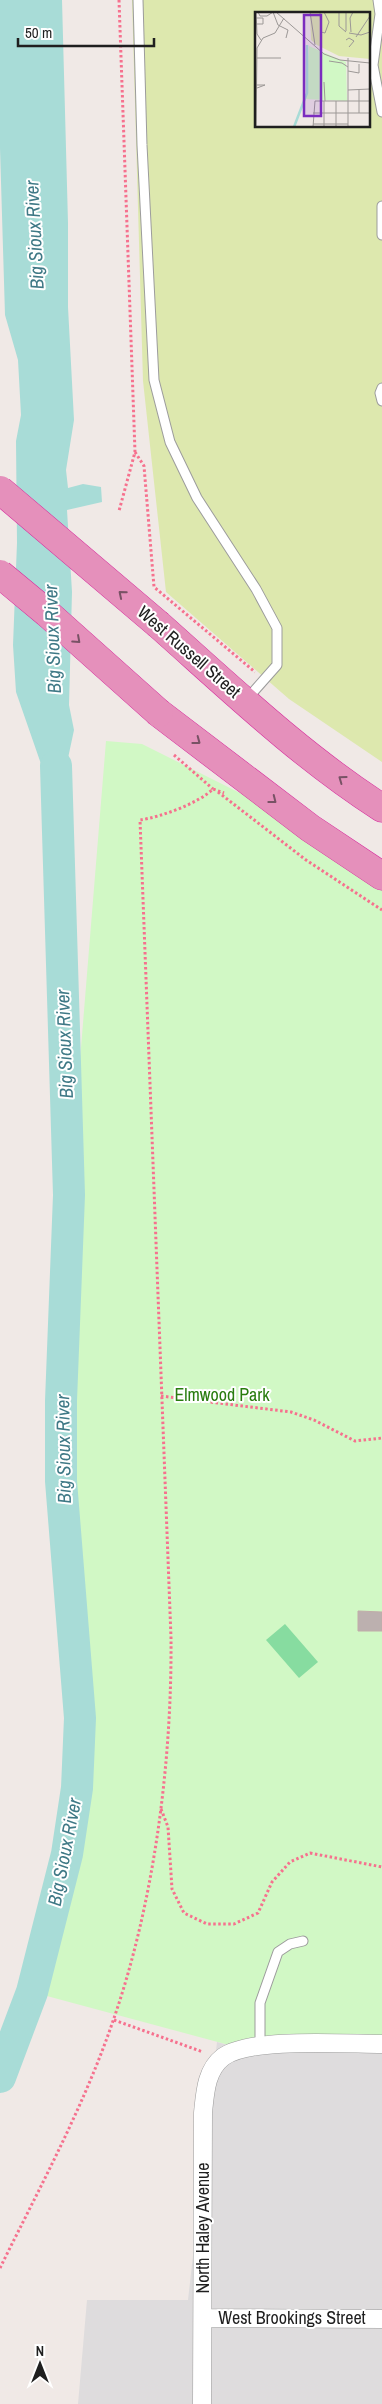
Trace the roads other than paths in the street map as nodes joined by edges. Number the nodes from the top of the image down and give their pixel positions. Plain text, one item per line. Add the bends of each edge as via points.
1 (138, 0) edge
2 (378, 0) edge
3 (382, 112) edge
4 (382, 206) edge
5 (382, 235) edge
6 (382, 388) edge
7 (382, 401) edge
8 (0, 490) edge
9 (0, 574) edge
10 (245, 701) junction
11 (382, 808) edge
12 (382, 876) edge
13 (303, 1941) dead end
14 (260, 2044) junction
15 (382, 2044) edge
16 (203, 2318) junction
17 (382, 2319) edge
18 (202, 2404) edge

1 - 10 lane via 154,380 170,442 197,498 256,589 277,628 277,665
2 - 3 lane via 380,14 373,66
4 - 5 lane
6 - 7 lane
10 -> 8 highway, West Russell Street, bridge
9 -> 12 highway, bridge via 159,713 310,828
11 -> 10 highway, West Russell Street via 317,761
13 - 14 lane via 278,1952 260,2003
14 - 15 street
14 - 16 street, North Haley Avenue via 240,2048 223,2057 211,2071 206,2087 203,2113
16 - 17 street, West Brookings Street
16 - 18 street, North Haley Avenue

